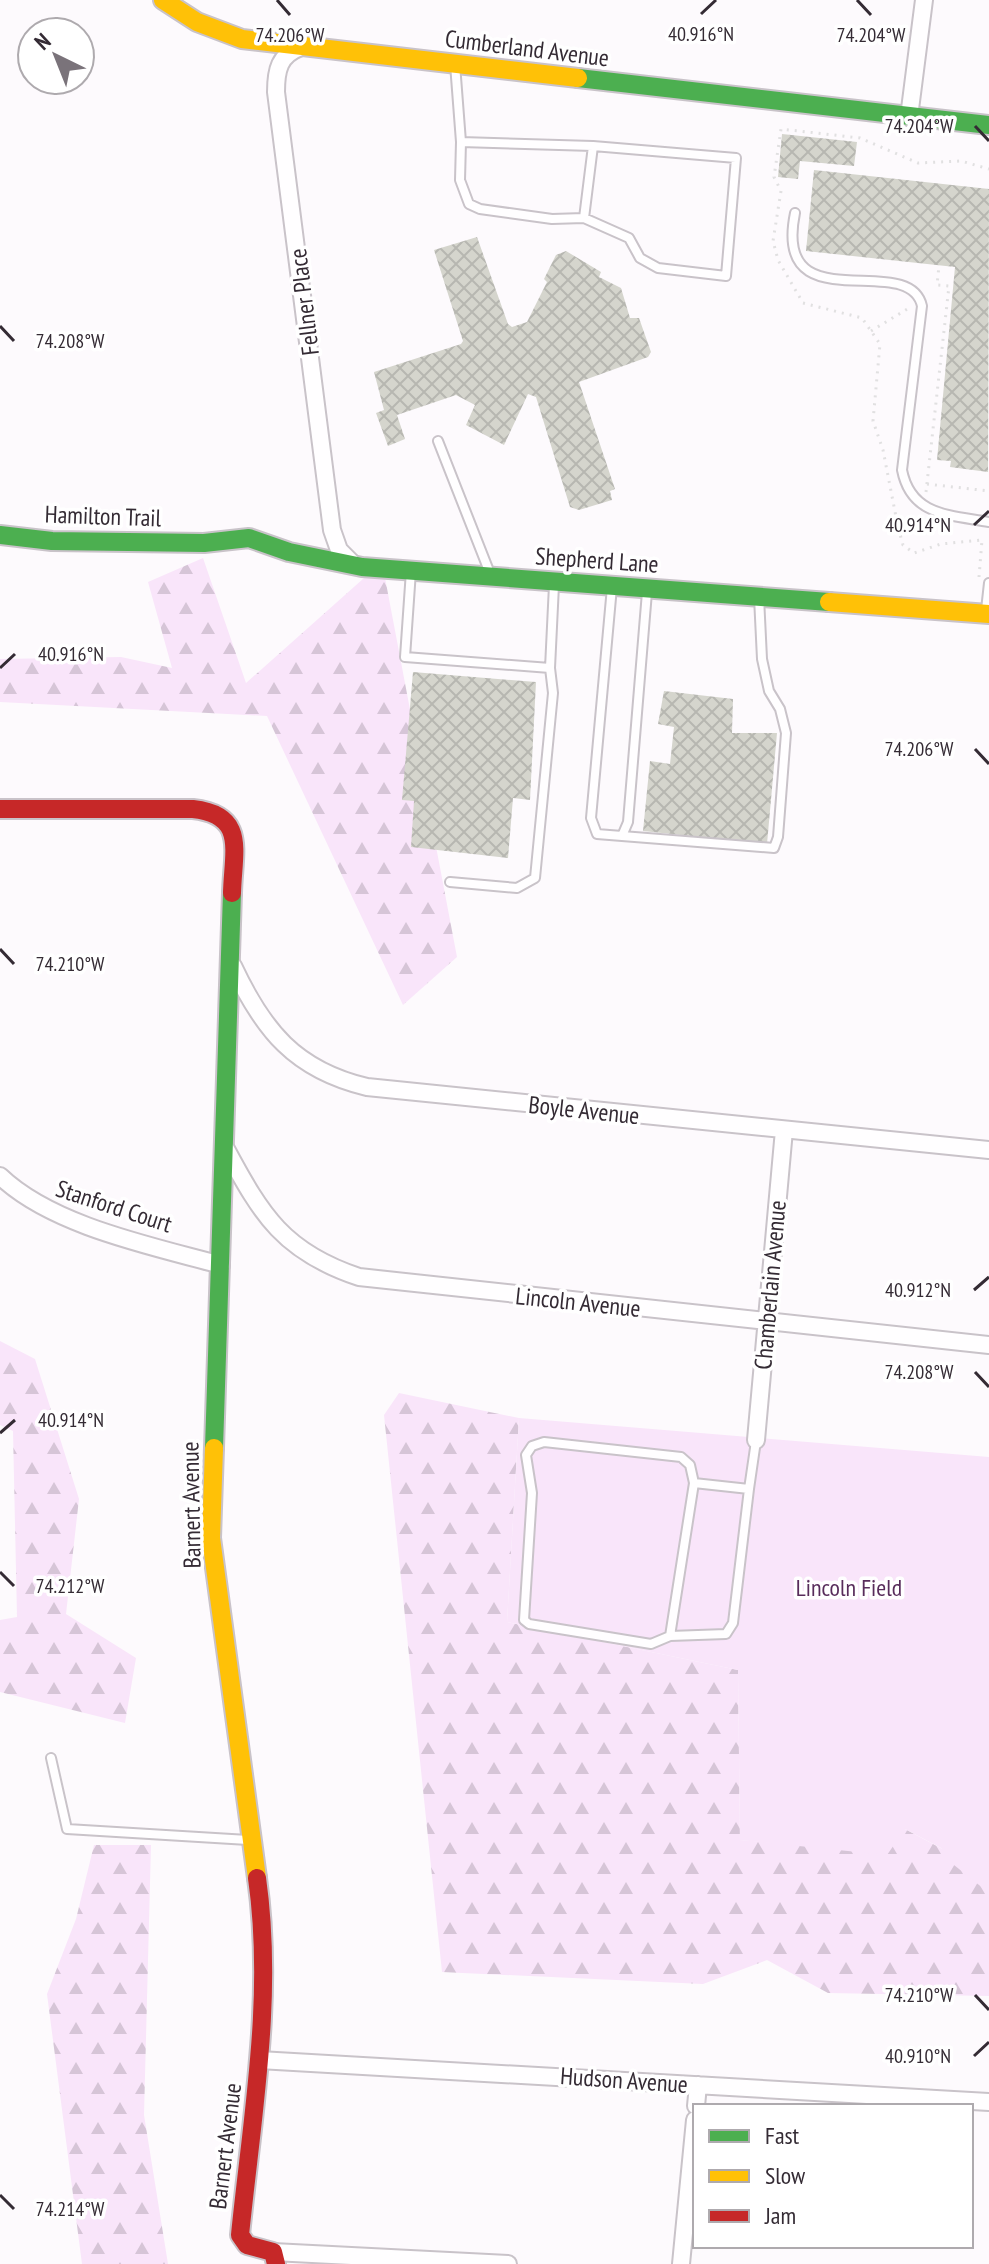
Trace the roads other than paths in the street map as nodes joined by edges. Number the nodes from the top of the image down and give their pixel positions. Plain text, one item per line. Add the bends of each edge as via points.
1 (163, 0) edge
2 (924, 0) edge
3 (301, 47) junction
4 (455, 64) junction
5 (909, 117) junction
6 (989, 125) edge
7 (461, 142) junction
8 (593, 146) junction
9 (795, 213) dead end
10 (584, 218) junction
11 (438, 441) dead end
12 (989, 522) edge
13 (0, 535) edge
14 (204, 543) joint
15 (352, 563) junction
16 (411, 571) junction
17 (491, 577) junction
18 (554, 580) junction
19 (989, 583) edge
20 (612, 584) junction
21 (647, 587) junction
22 (759, 596) junction
23 (987, 614) edge
24 (550, 668) junction
25 (0, 809) edge
26 (622, 836) junction
27 (450, 882) dead end
28 (233, 966) junction
29 (784, 1130) junction
30 (226, 1149) junction
31 (989, 1150) edge
32 (0, 1176) edge
33 (221, 1265) junction
34 (767, 1322) junction
35 (989, 1345) edge
36 (756, 1440) joint
37 (694, 1483) junction
38 (749, 1489) junction
39 (670, 1636) junction
40 (51, 1758) dead end
41 (253, 1840) junction
42 (259, 2060) junction
43 (698, 2085) junction
44 (989, 2102) edge
45 (696, 2104) edge
46 (693, 2141) edge
47 (274, 2258) edge
48 (508, 2264) edge
49 (681, 2264) edge

1 - 3 street, Cumberland Avenue via 218,32
2 - 5 street
3 - 4 street, Cumberland Avenue
3 - 15 street, Fellner Place via 279,64 276,92 332,530 339,550
4 - 5 street, Cumberland Avenue
4 - 7 lane
5 - 6 street, Cumberland Avenue
7 - 8 lane
7 - 10 lane via 460,180 469,204 552,219
8 - 10 lane
8 - 10 lane via 736,158 726,276 658,268 640,258 629,238
9 - 12 lane via 793,249 811,273 832,280 905,285 920,297 902,470 912,499 924,508
11 - 17 lane
13 - 14 street, Hamilton Trail
14 - 15 street, Shepherd Lane via 249,538 289,552
15 - 16 street, Shepherd Lane
16 - 17 street, Shepherd Lane
16 - 24 lane via 405,657
17 - 18 street, Shepherd Lane
18 - 20 street, Shepherd Lane
18 - 24 lane
19 - 23 lane
20 - 21 street, Shepherd Lane
20 - 26 lane via 591,818 597,834
21 - 22 street, Shepherd Lane
21 - 26 lane via 628,822
22 - 23 street, Shepherd Lane
22 - 26 lane via 762,659 786,733 774,848
24 - 27 lane via 553,693 535,878 517,888
25 - 28 street, Barnert Avenue via 179,809 213,811 227,819 234,832
28 - 29 street, Boyle Avenue via 277,1039 308,1065 343,1081
28 - 30 street, Barnert Avenue
29 - 31 street, Boyle Avenue
29 - 34 street, Chamberlain Avenue
30 - 33 street, Barnert Avenue
30 - 34 street, Lincoln Avenue via 253,1199 281,1235 316,1261 359,1277
32 - 33 street, Stanford Court via 54,1214
33 - 41 street, Barnert Avenue via 211,1538
34 - 35 street, Lincoln Avenue
34 - 36 street, Chamberlain Avenue
36 - 38 lane
37 - 38 lane
37 - 39 lane
37 - 39 lane via 690,1465 681,1457 544,1442 526,1455 532,1493 524,1620 651,1644
38 - 39 lane via 733,1623 726,1634
40 - 41 lane via 67,1829
41 - 42 street, Barnert Avenue via 264,1926
42 - 43 street, Hudson Avenue
42 - 47 street, Barnert Avenue via 240,2235 247,2245
43 - 44 street, Hudson Avenue
43 - 45 street
46 - 49 street
47 - 48 street

